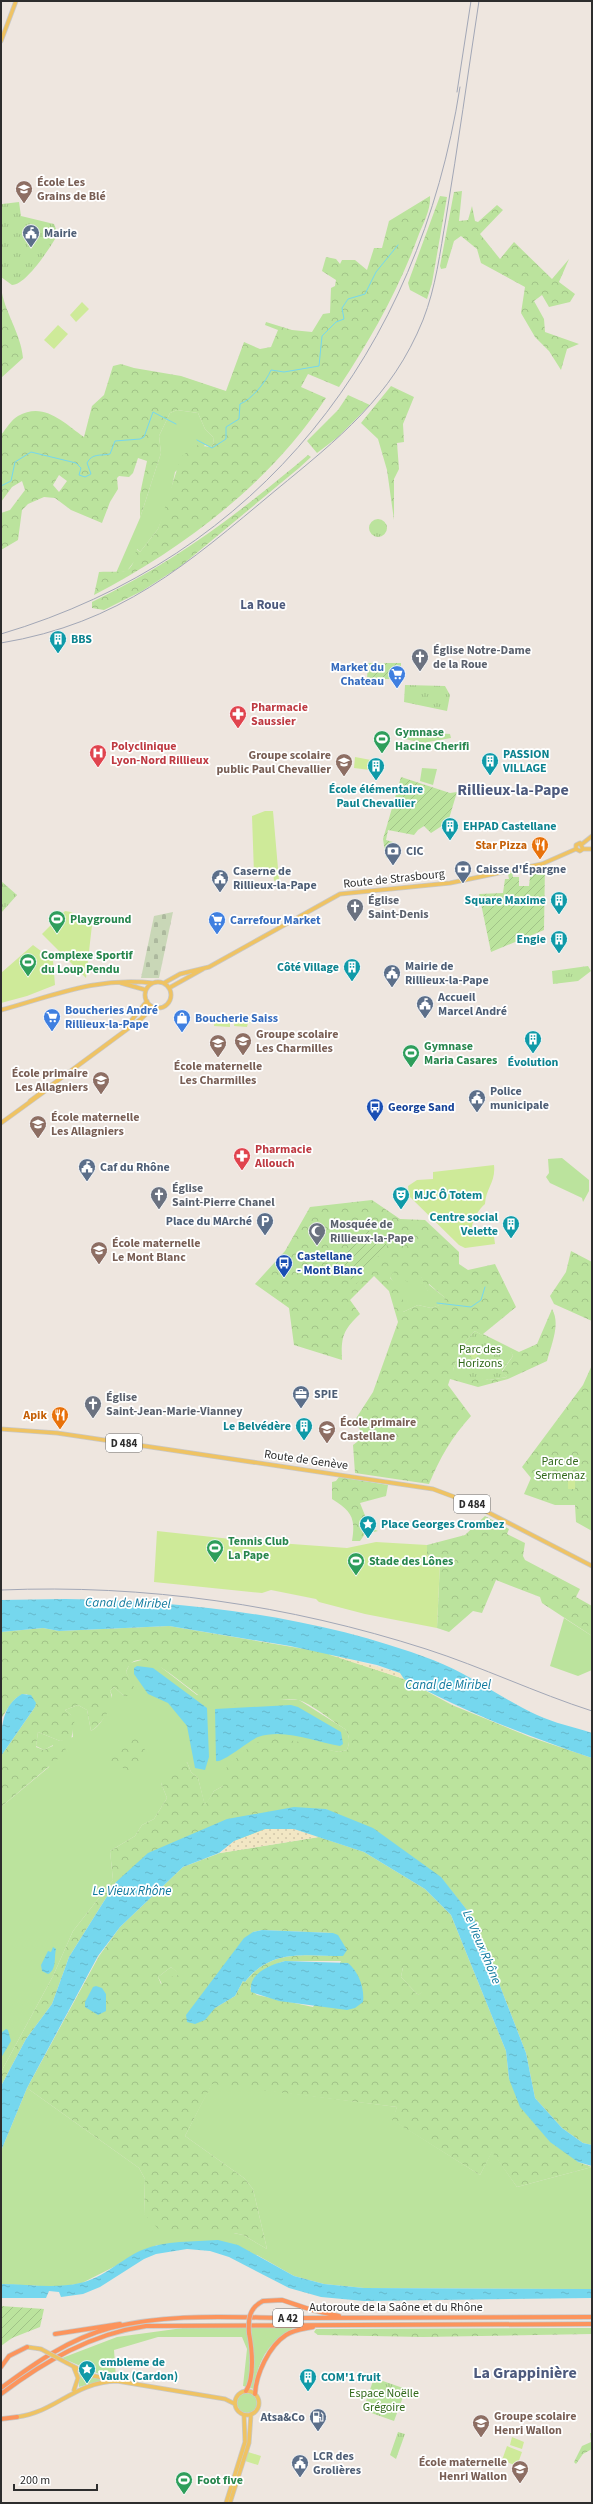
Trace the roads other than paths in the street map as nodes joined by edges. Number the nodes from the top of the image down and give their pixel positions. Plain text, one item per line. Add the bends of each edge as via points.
1 (16, 1) edge
2 (1, 41) edge
3 (592, 836) edge
4 (582, 846) junction
5 (576, 849) junction
6 (592, 850) edge
7 (204, 968) junction
8 (118, 982) junction
9 (153, 983) junction
10 (164, 983) junction
11 (169, 988) junction
12 (146, 990) junction
13 (147, 1001) junction
14 (153, 1006) junction
15 (1, 1010) edge
16 (121, 1032) junction
17 (1, 1123) edge
18 (1, 1429) edge
19 (592, 1566) edge
20 (592, 2317) edge
21 (345, 2318) junction
22 (127, 2324) junction
23 (592, 2324) edge
24 (318, 2325) junction
25 (55, 2334) dead end
26 (27, 2347) joint
27 (1, 2367) edge
28 (74, 2367) junction
29 (117, 2382) junction
30 (1, 2388) edge
31 (246, 2391) junction
32 (72, 2392) junction
33 (1, 2394) edge
34 (255, 2394) junction
35 (237, 2397) junction
36 (225, 2400) junction
37 (235, 2404) junction
38 (252, 2414) junction
39 (244, 2415) junction
40 (17, 2417) joint
41 (1, 2419) edge
42 (226, 2503) edge
43 (230, 2503) edge

1 - 2 main road
3 - 4 main road
4 - 5 main road via 580,851
4 - 5 main road via 577,844
4 - 6 main road
5 - 7 main road, Route de Strasbourg via 542,864 450,883 340,894
7 - 10 main road, Route de Strasbourg via 180,974
7 - 11 main road, Route de Strasbourg
8 - 9 main road via 126,980
8 - 12 main road
8 - 15 main road via 88,984
9 - 10 main road
9 - 12 main road
10 - 11 main road
11 - 14 main road via 171,996 168,1003 161,1007
12 - 13 main road
13 - 14 main road
13 - 16 main road
14 - 16 main road via 141,1019
16 - 17 main road
18 - 19 main road, Route de Genève / D 484 via 57,1433 433,1489 468,1502
20 - 21 highway, Autoroute de la Saône et du Rhône / A 42
21 - 22 highway, Autoroute de la Saône et du Rhône / A 42 via 174,2319
21 - 31 highway, bridge via 282,2300 263,2301 249,2316 252,2350 250,2383
22 - 25 highway
22 - 30 highway, Autoroute de la Saône et du Rhône / A 42 via 95,2333 65,2346
23 - 24 highway, Autoroute de la Saône et du Rhône / A 42
24 - 33 highway, Autoroute de la Saône et du Rhône / A 42 via 170,2325 125,2330 60,2354
24 - 34 highway via 294,2331 279,2340 268,2354
26 - 27 highway via 9,2356
26 - 28 main road, bridge via 41,2349
28 - 29 main road
28 - 32 main road via 78,2382
29 - 32 main road via 94,2383
29 - 36 main road
31 - 34 main road
31 - 35 main road
32 - 40 main road via 43,2410
34 - 38 main road via 259,2405
35 - 36 main road
35 - 37 main road
36 - 37 main road
37 - 39 main road via 237,2410
38 - 39 main road
38 - 43 main road via 248,2443
39 - 42 main road via 245,2442
40 - 41 highway

